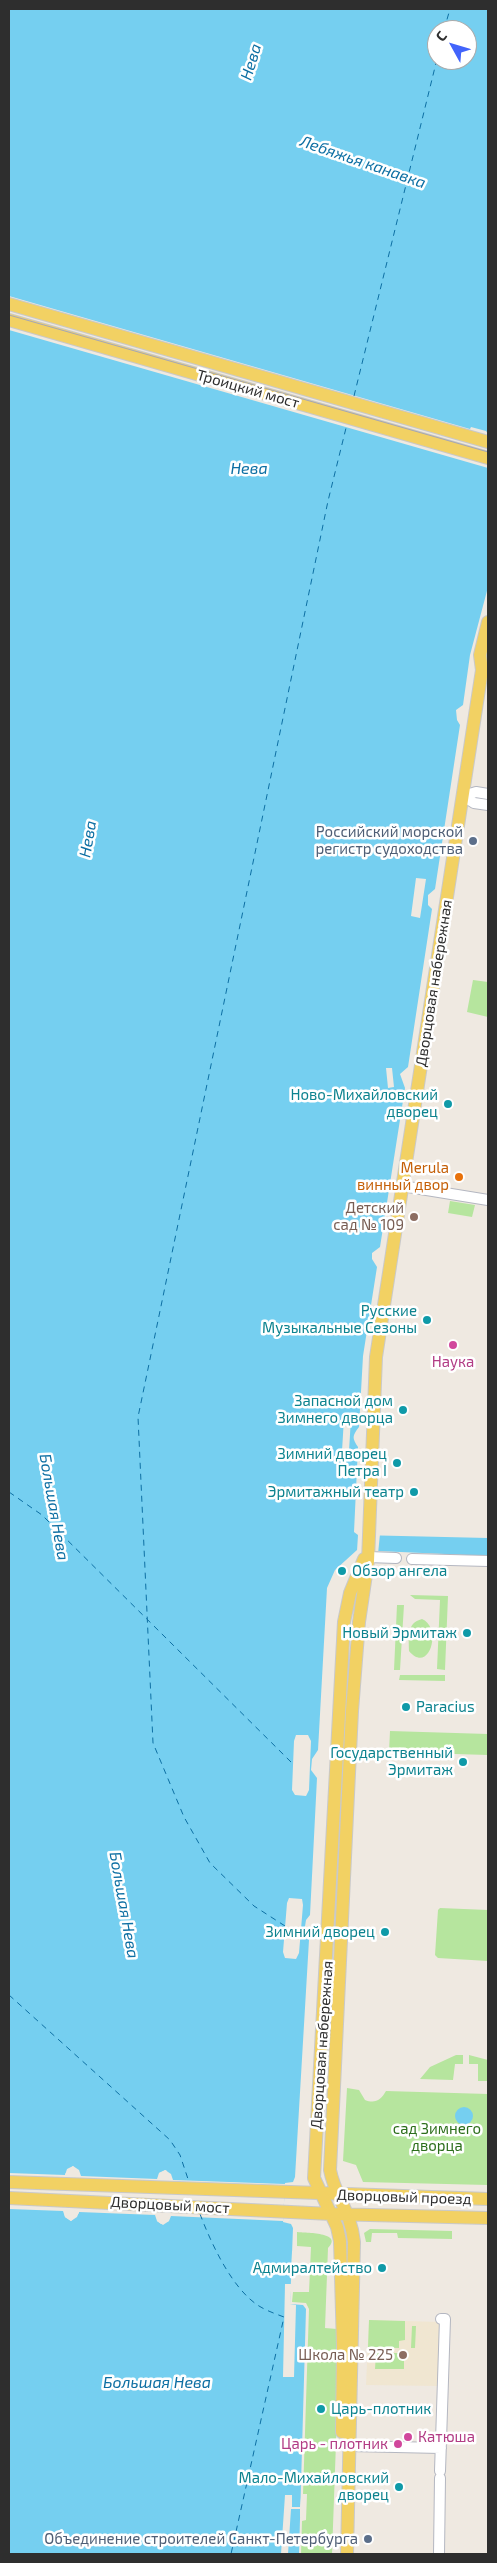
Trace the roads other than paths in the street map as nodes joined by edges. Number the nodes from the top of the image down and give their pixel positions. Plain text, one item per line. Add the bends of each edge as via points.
1 (9, 304) edge
2 (9, 320) edge
3 (488, 442) edge
4 (488, 458) edge
5 (488, 622) edge
6 (485, 665) edge
7 (488, 794) edge
8 (463, 796) junction
9 (488, 805) edge
10 (402, 1186) junction
11 (488, 1200) edge
12 (368, 1555) junction
13 (396, 1558) dead end
14 (412, 1559) dead end
15 (488, 1561) edge
16 (9, 2182) edge
17 (320, 2195) junction
18 (339, 2195) junction
19 (9, 2198) edge
20 (488, 2199) edge
21 (331, 2214) junction
22 (349, 2214) junction
23 (488, 2218) edge
24 (441, 2319) dead end
25 (350, 2446) junction
26 (441, 2448) junction
27 (338, 2554) edge
28 (347, 2554) edge
29 (439, 2554) edge

1 - 3 main road, Троицкий мост
2 - 4 main road, Троицкий мост
5 - 6 main road, Дворцовая набережная via 480,655
6 - 8 main road, Дворцовая набережная
7 - 8 street via 476,792
8 - 9 street via 474,803
8 - 10 main road, Дворцовая набережная
10 - 11 street
10 - 12 main road, Дворцовая набережная via 376,1357
12 - 13 street
12 - 17 main road, Дворцовая набережная via 350,1593 344,1622 314,2178
12 - 18 main road, Дворцовая набережная via 353,1701 333,2087 330,2170
14 - 15 street
16 - 17 main road, Дворцовый мост
17 - 18 main road, Дворцовый проезд
17 - 21 main road, Дворцовая набережная
18 - 20 main road, Дворцовый проезд
18 - 22 main road, Дворцовая набережная
19 - 21 main road, Дворцовый мост
21 - 22 main road, Дворцовый проезд
21 - 27 main road, Дворцовая набережная via 340,2241 343,2347
22 - 23 main road, Дворцовый проезд
22 - 25 main road, Дворцовая набережная via 354,2242
24 - 26 street via 445,2319
25 - 26 street
25 - 28 main road, Дворцовая набережная
26 - 29 street

